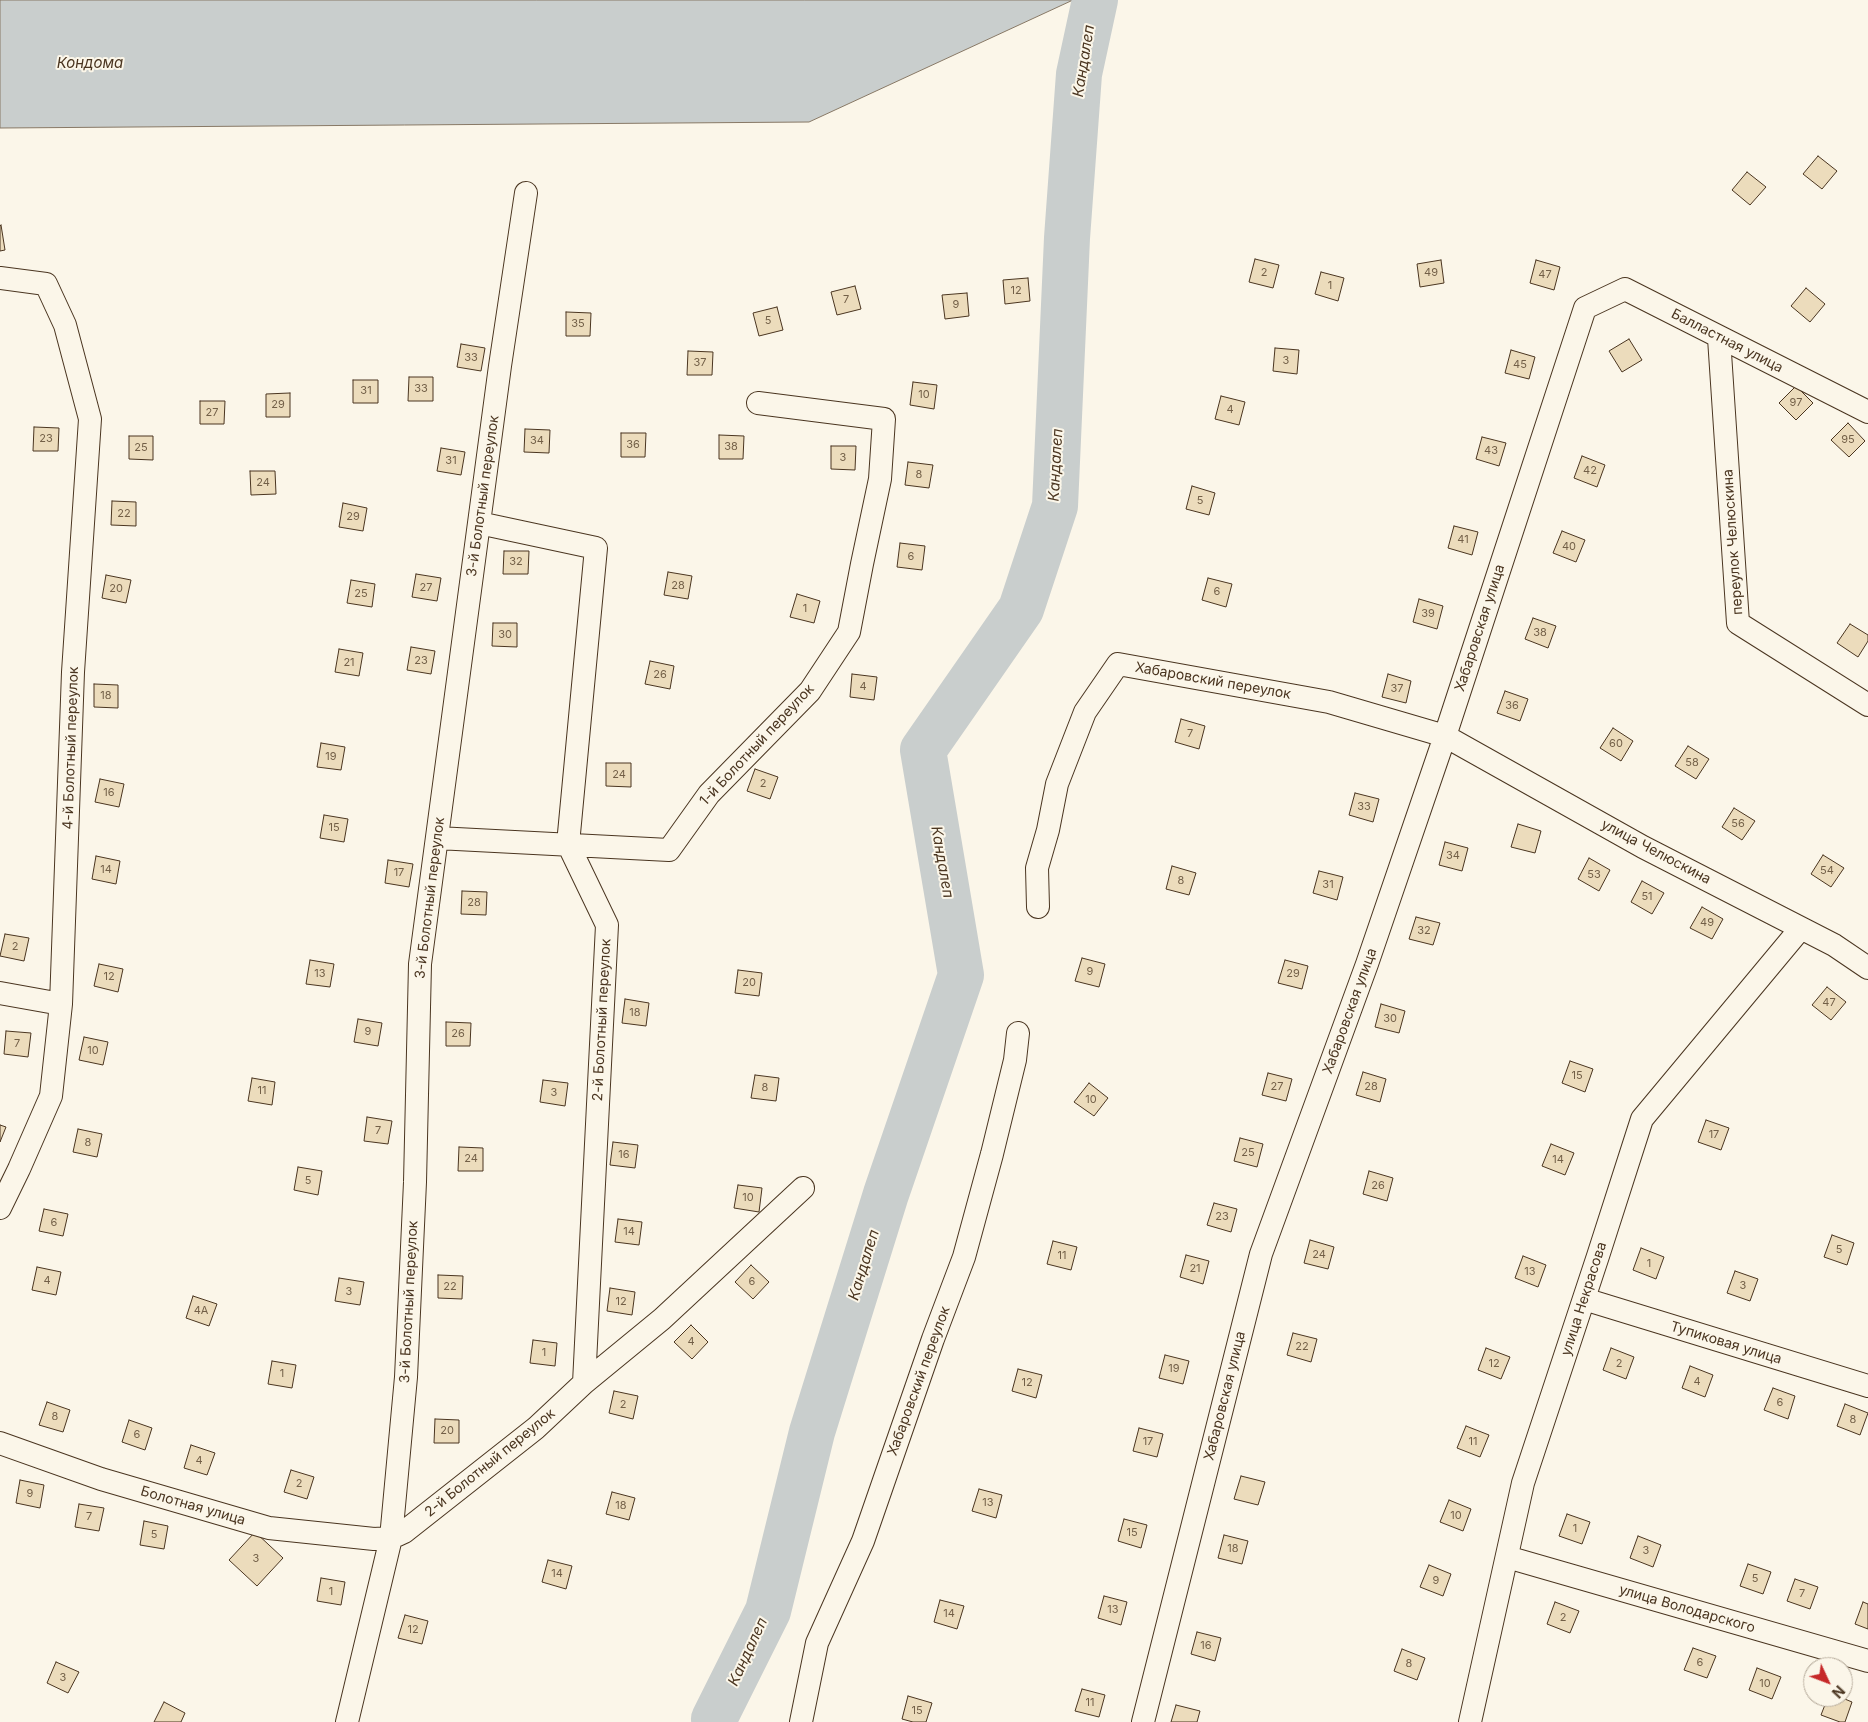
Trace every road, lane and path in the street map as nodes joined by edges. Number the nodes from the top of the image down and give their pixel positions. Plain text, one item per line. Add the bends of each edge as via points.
1 (526, 194) dead end
2 (0, 278) edge
3 (1586, 308) joint
4 (1719, 338) junction
5 (758, 403) dead end
6 (1868, 412) edge
7 (479, 523) junction
8 (1868, 705) edge
9 (1445, 736) junction
10 (437, 838) junction
11 (568, 844) junction
12 (1038, 907) dead end
13 (1801, 928) junction
14 (1868, 968) edge
15 (0, 993) edge
16 (61, 1004) junction
17 (1018, 1033) dead end
18 (802, 1188) dead end
19 (0, 1208) edge
20 (1584, 1299) junction
21 (584, 1382) junction
22 (1868, 1386) edge
23 (0, 1443) edge
24 (391, 1538) junction
25 (1507, 1557) junction
26 (1868, 1661) edge
27 (348, 1722) edge
28 (801, 1722) edge
29 (1143, 1722) edge
30 (1470, 1722) edge

1 - 7 street, 3-й Болотный переулок
2 - 16 street, 4-й Болотный переулок via 46,284 65,326 90,419 73,672
3 - 4 street, Балластная улица via 1625,290
3 - 9 street, Хабаровская улица
4 - 6 street, Балластная улица
4 - 8 street, переулок Челюскина via 1738,623
5 - 11 street, 1-й Болотный переулок via 884,419 880,479 849,632 810,691 709,794 670,850
7 - 10 street, 3-й Болотный переулок
7 - 11 street via 596,548
9 - 12 street, Хабаровский переулок via 1329,702 1118,664 1085,712 1057,784 1037,868
9 - 13 street, улица Челюскина via 1643,846
9 - 29 street, Хабаровская улица via 1367,964 1261,1254
10 - 11 street, 1-й Болотный переулок
10 - 24 street, 3-й Болотный переулок via 420,964 406,1377
11 - 21 street, 2-й Болотный переулок via 607,925
13 - 14 street, улица Челюскина
13 - 20 street, улица Некрасова via 1642,1119
15 - 16 street
16 - 19 street, 4-й Болотный переулок via 51,1096
17 - 28 street, Хабаровский переулок via 1015,1060 964,1257 863,1541 817,1643
18 - 21 street, 2-й Болотный переулок via 662,1318
20 - 22 street, Тупиковая улица
20 - 25 street, улица Некрасова via 1523,1483
21 - 24 street, 2-й Болотный переулок via 536,1428 404,1532
23 - 24 street, Болотная улица via 101,1479 269,1528
24 - 27 street, 3-й Болотный переулок
25 - 26 street, улица Володарского
25 - 30 street, улица Некрасова

